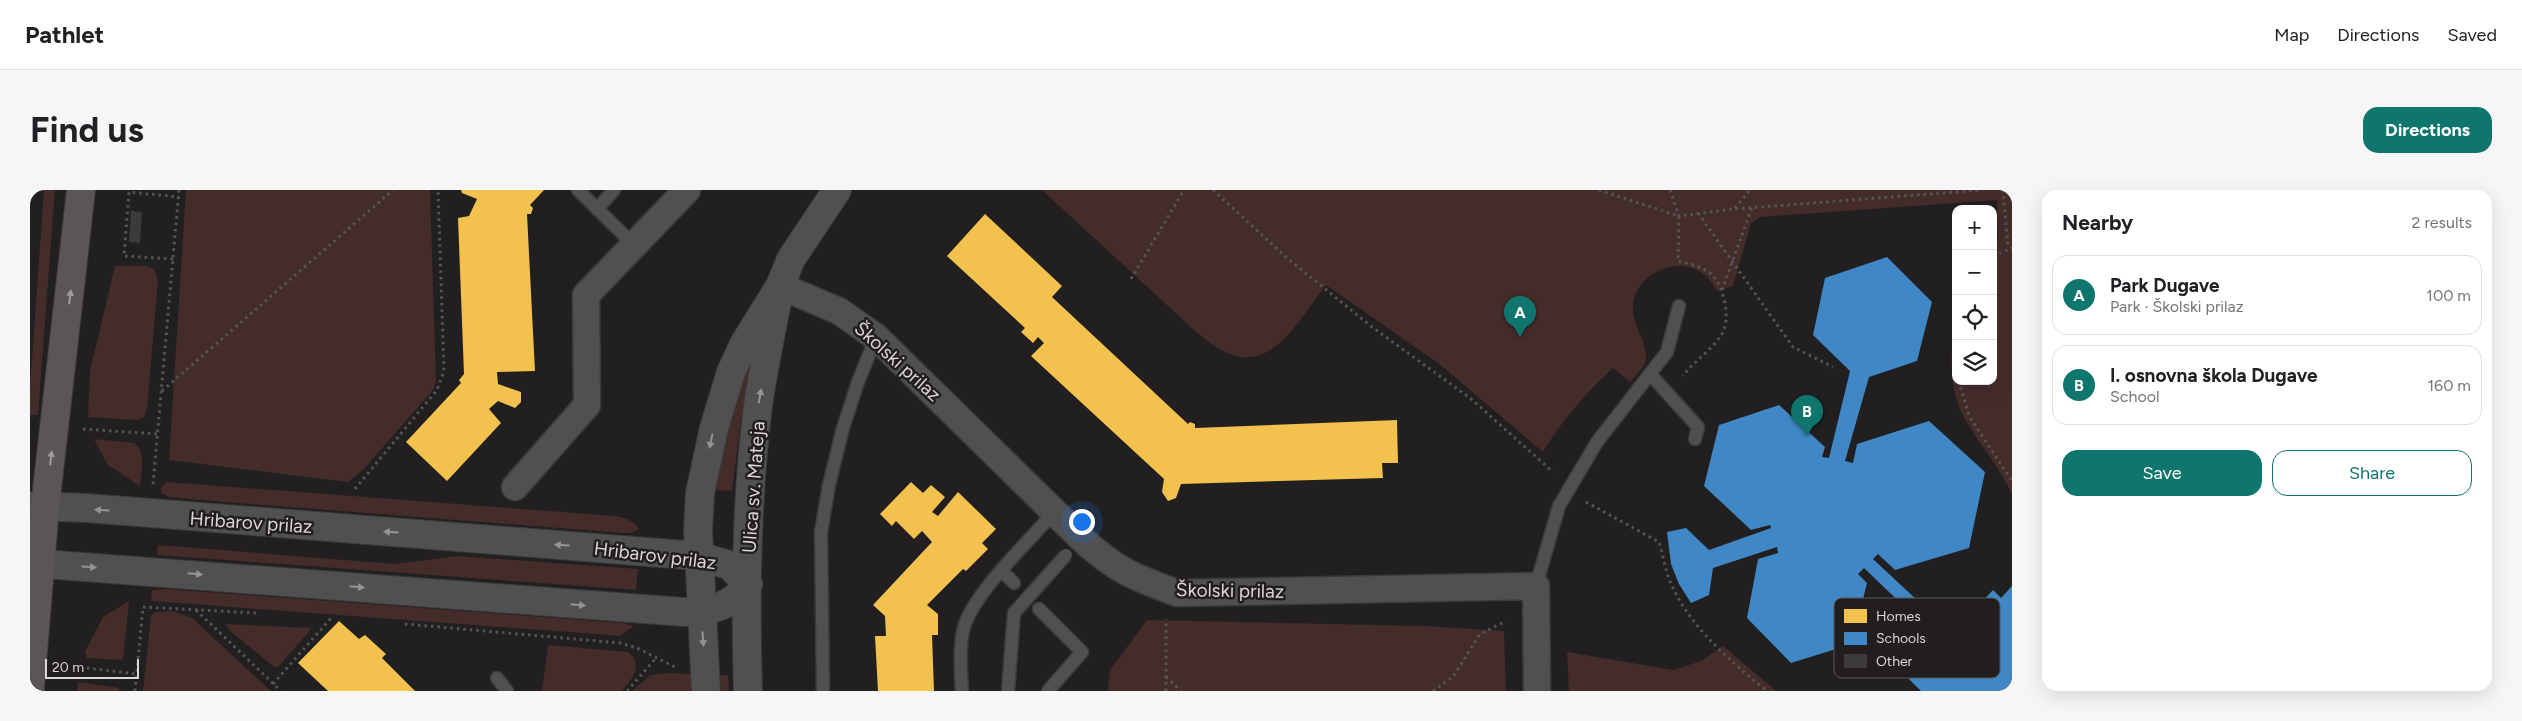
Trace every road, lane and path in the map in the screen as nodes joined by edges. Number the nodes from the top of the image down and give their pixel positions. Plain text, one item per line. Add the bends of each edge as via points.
1 (81, 190) edge
2 (179, 190) edge
3 (393, 190) edge
4 (438, 190) edge
5 (578, 190) edge
6 (614, 190) edge
7 (837, 190) edge
8 (1184, 190) edge
9 (1213, 190) edge
10 (1599, 190) edge
11 (1670, 190) edge
12 (1750, 190) edge
13 (1982, 190) edge
14 (2003, 190) edge
15 (681, 192) edge
16 (178, 197) junction
17 (1752, 207) junction
18 (597, 209) junction
19 (1734, 209) junction
20 (1698, 214) junction
21 (1679, 216) junction
22 (634, 245) junction
23 (2010, 248) edge
24 (1997, 254) edge
25 (173, 259) junction
26 (1732, 263) junction
27 (1130, 279) dead end
28 (780, 286) junction
29 (1721, 291) dead end
30 (1679, 306) dead end
31 (876, 337) junction
32 (1833, 367) dead end
33 (1650, 374) junction
34 (1960, 385) edge
35 (161, 391) junction
36 (54, 428) junction
37 (157, 434) junction
38 (1695, 439) dead end
39 (2012, 481) edge
40 (515, 487) dead end
41 (1570, 488) junction
42 (355, 489) dead end
43 (153, 493) dead end
44 (1586, 502) junction
45 (38, 507) edge
46 (1582, 510) dead end
47 (1055, 511) junction
48 (1073, 546) junction
49 (698, 556) junction
50 (35, 563) edge
51 (1002, 572) junction
52 (1014, 583) dead end
53 (748, 584) junction
54 (1536, 586) junction
55 (1166, 589) junction
56 (143, 601) dead end
57 (143, 607) junction
58 (1039, 609) dead end
59 (195, 610) junction
60 (700, 612) junction
61 (264, 613) dead end
62 (323, 616) dead end
63 (332, 616) junction
64 (341, 617) dead end
65 (1512, 618) dead end
66 (404, 624) dead end
67 (657, 658) junction
68 (77, 667) dead end
69 (682, 667) dead end
70 (137, 674) junction
71 (1166, 677) junction
72 (497, 678) dead end
73 (273, 684) junction
74 (30, 688) edge
75 (135, 691) edge
76 (281, 691) edge
77 (507, 691) edge
78 (627, 691) edge
79 (706, 691) edge
80 (748, 691) edge
81 (823, 691) edge
82 (962, 691) edge
83 (1008, 691) edge
84 (1048, 691) edge
85 (1166, 691) edge
86 (1181, 691) edge
87 (1433, 691) edge
88 (1538, 691) edge
89 (1767, 691) edge

36 -> 1 main road
2 - 16 path
3 - 35 path
4 - 42 path via 444,371 437,390
5 - 18 lane
6 - 18 lane
7 - 28 street, Ulica sv. Mateja via 791,259
8 - 27 path
9 - 41 path via 1287,258 1470,398
10 - 21 path
11 - 21 path
12 - 19 path
13 - 17 path
14 - 23 path
15 - 22 street
16 - 25 path
16 - 25 path via 129,192 124,256
17 - 19 path
17 - 26 path
18 - 22 lane
19 - 20 path
20 - 21 path
20 - 26 path
22 - 40 street via 586,295 587,405
23 - 24 path
25 - 35 path
26 - 29 path
26 - 32 path via 1793,347
28 - 31 street, Školski prilaz via 840,311
28 -> 49 street, Ulica sv. Mateja via 744,344 731,372 714,428 700,493
53 -> 28 street, Ulica sv. Mateja via 758,404
30 - 33 lane via 1668,352
31 - 47 street, Školski prilaz
31 - 81 lane via 844,428 821,532
33 - 38 lane via 1698,427
33 - 41 lane via 1597,442
34 - 39 path via 1970,416
35 - 37 path
36 - 37 path
45 -> 36 main road
37 - 43 path
41 - 44 path
41 - 54 lane via 1560,506
44 - 46 path
44 - 89 path via 1659,542 1669,579 1700,630
49 -> 45 street, Hribarov prilaz
45 - 50 main road
47 - 48 street, Školski prilaz
47 - 51 lane
48 - 55 street, Školski prilaz via 1138,579
48 - 83 lane, bridge via 1014,613
49 - 53 street, Hribarov prilaz via 729,565
49 - 60 street, Ulica sv. Mateja
50 -> 60 street
50 - 74 main road
51 - 52 lane
51 - 82 lane via 967,619 961,657
53 - 60 street via 729,604
53 - 80 street, Ulica sv. Mateja
54 - 55 street, Školski prilaz via 1177,593
54 - 88 street
55 - 71 path
56 - 57 path
57 - 59 path
57 - 70 path
58 - 84 lane via 1082,652
59 - 61 path
59 - 73 path
60 -> 79 street, Ulica sv. Mateja
62 - 63 path
63 - 64 path
63 - 73 path
65 - 87 path via 1480,634 1453,677
66 - 67 path via 620,643
67 - 69 path
67 - 78 path
68 - 70 path
70 - 75 path
71 - 85 path
71 - 86 path
72 - 77 lane
73 - 76 path

